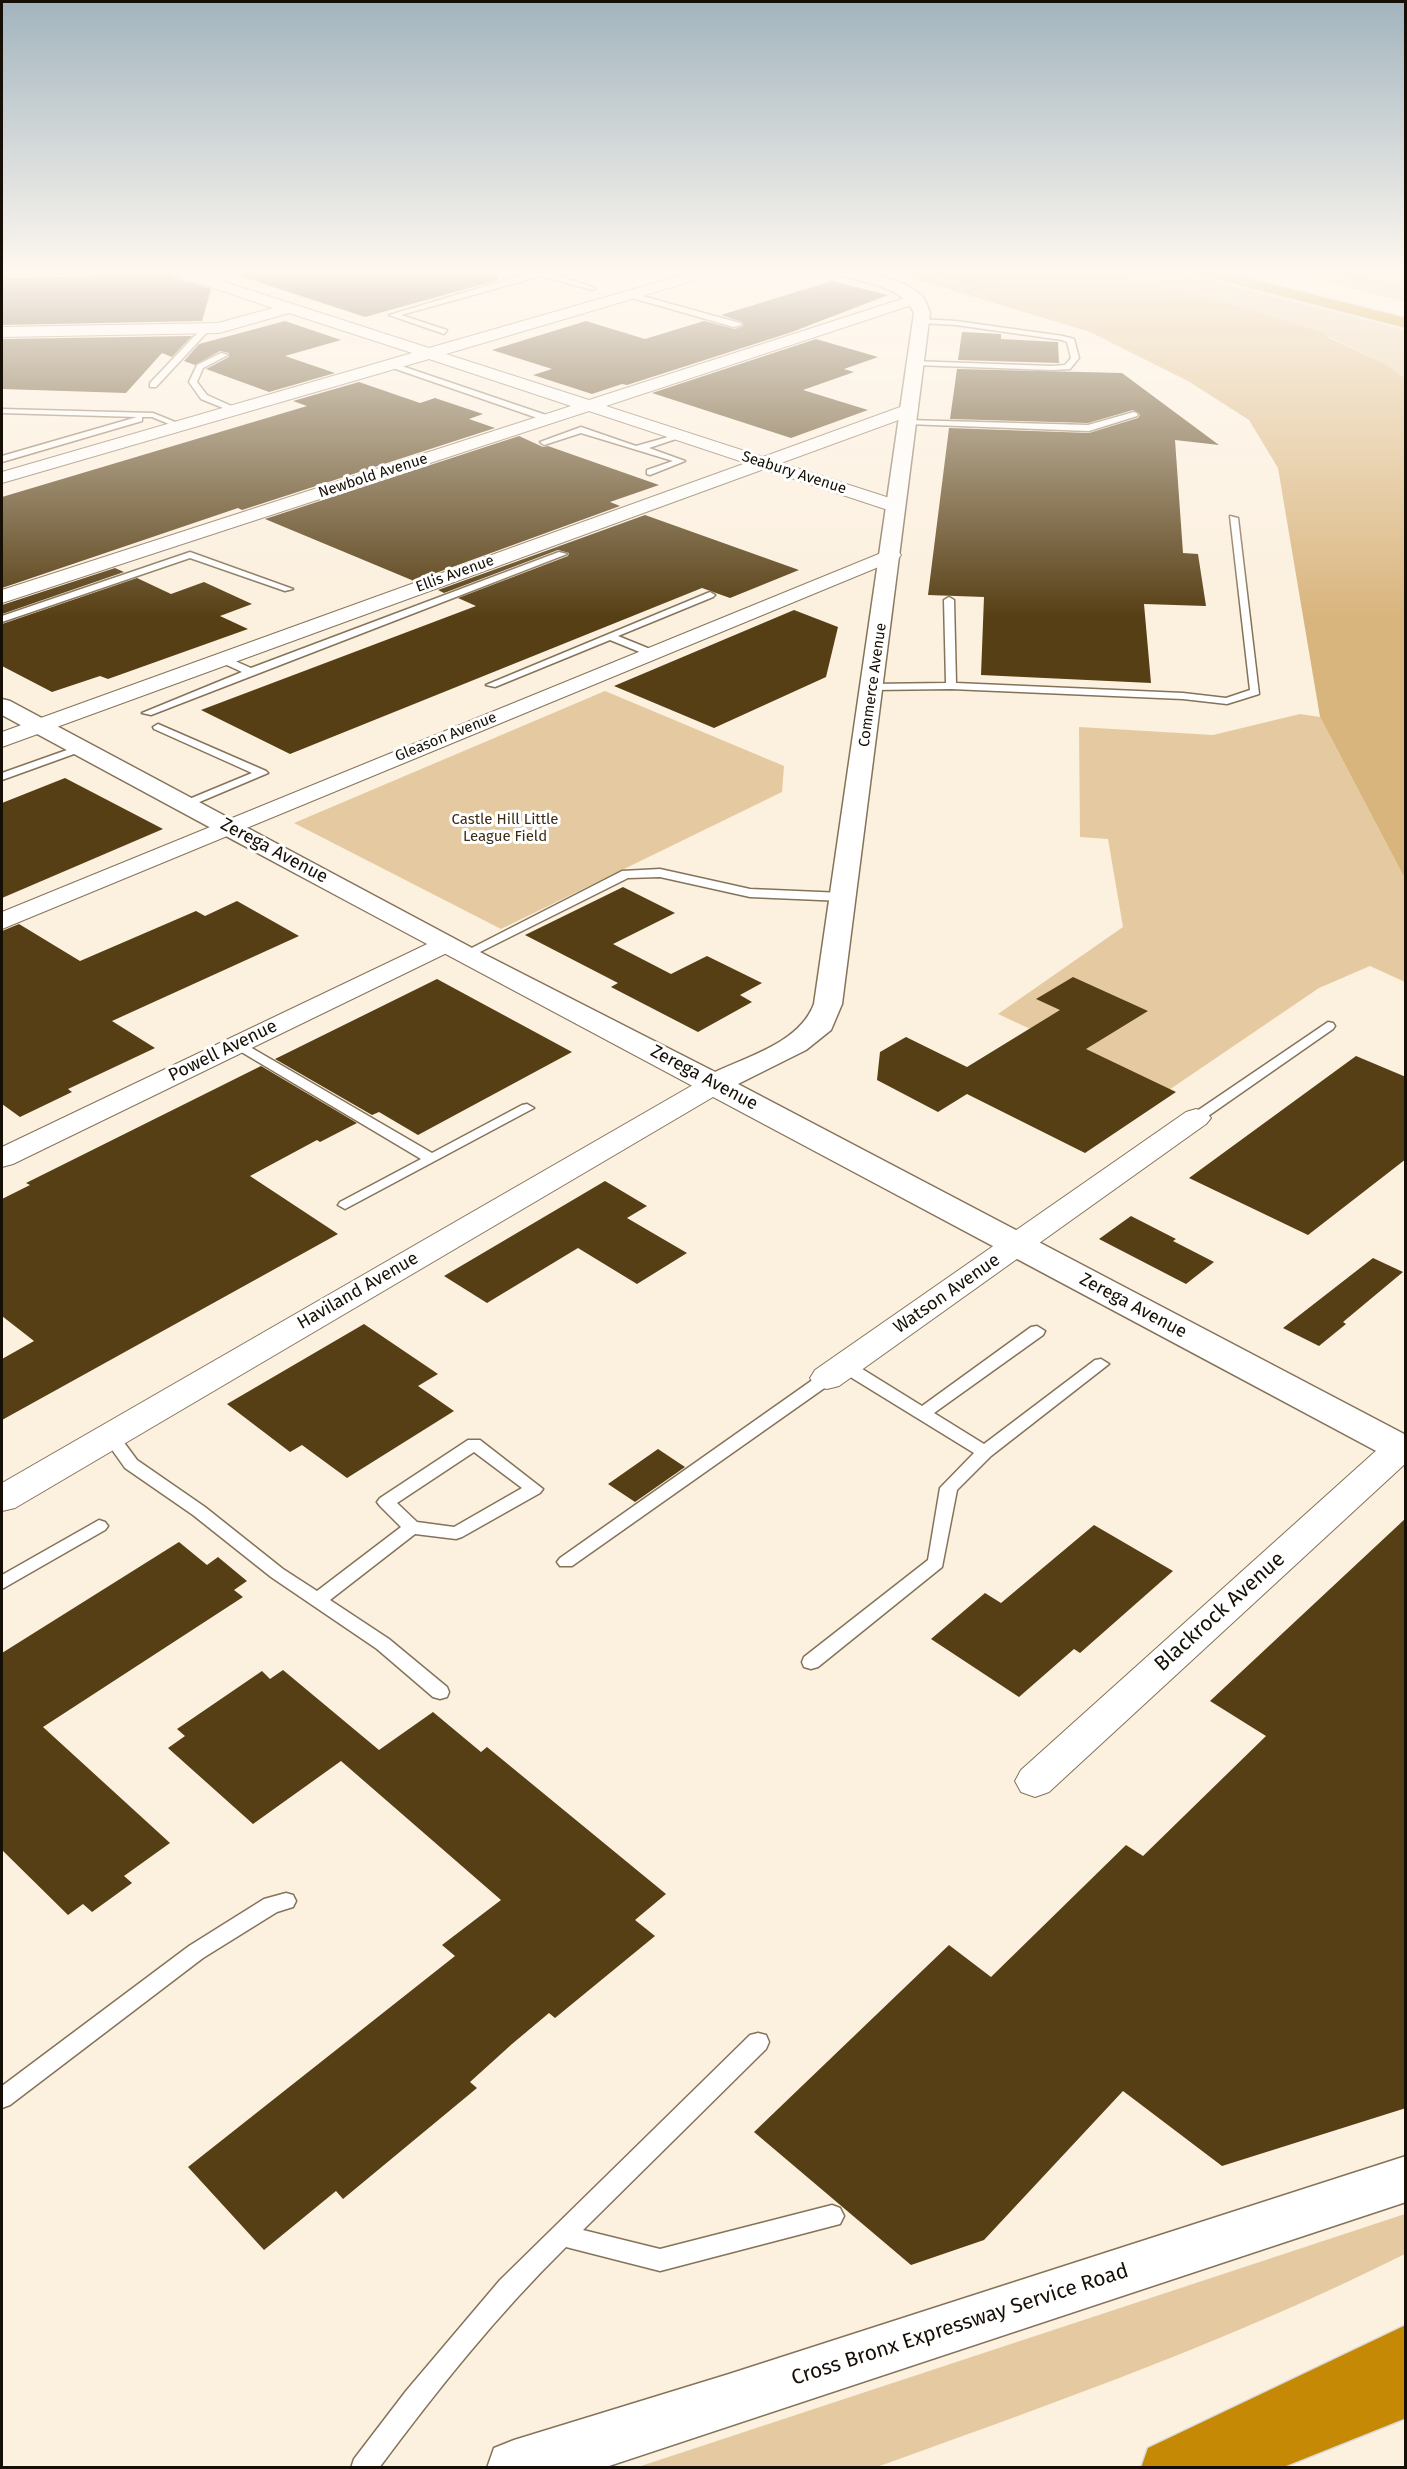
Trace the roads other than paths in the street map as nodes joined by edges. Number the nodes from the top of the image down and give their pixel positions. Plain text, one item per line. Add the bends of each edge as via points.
1 (196, 387) edge
2 (311, 387) edge
3 (457, 387) edge
4 (533, 387) edge
5 (654, 387) edge
6 (912, 387) edge
7 (590, 406) junction
8 (233, 410) junction
9 (2, 411) edge
10 (1134, 414) dead end
11 (153, 415) junction
12 (908, 416) junction
13 (549, 419) junction
14 (181, 426) junction
15 (680, 435) junction
16 (544, 442) dead end
17 (641, 448) junction
18 (2, 459) edge
19 (761, 462) junction
20 (650, 472) dead end
21 (2, 478) edge
22 (895, 506) junction
23 (1233, 518) dead end
24 (562, 554) dead end
25 (891, 555) junction
26 (288, 589) dead end
27 (710, 595) dead end
28 (2, 597) edge
29 (949, 600) dead end
30 (2, 619) edge
31 (609, 636) junction
32 (651, 653) junction
33 (222, 659) junction
34 (250, 672) junction
35 (490, 685) dead end
36 (951, 686) junction
37 (872, 687) junction
38 (2, 706) edge
39 (147, 713) dead end
40 (40, 726) junction
41 (158, 727) dead end
42 (2, 740) edge
43 (81, 748) junction
44 (2, 777) edge
45 (186, 804) junction
46 (229, 827) junction
47 (843, 897) junction
48 (2, 921) edge
49 (454, 949) junction
50 (1328, 1026) dead end
51 (238, 1044) junction
52 (715, 1084) junction
53 (527, 1108) dead end
54 (1196, 1118) joint
55 (2, 1158) edge
56 (432, 1159) junction
57 (345, 1205) dead end
58 (1018, 1244) junction
59 (1037, 1331) dead end
60 (1101, 1364) dead end
61 (836, 1372) junction
62 (924, 1413) junction
63 (111, 1437) junction
64 (1404, 1448) edge
65 (985, 1452) junction
66 (2, 1499) edge
67 (99, 1526) dead end
68 (412, 1528) junction
69 (566, 1562) dead end
70 (2, 1583) edge
71 (317, 1600) junction
72 (811, 1662) dead end
73 (440, 1692) dead end
74 (1035, 1781) dead end
75 (286, 1900) dead end
76 (758, 2042) dead end
77 (2, 2098) edge
78 (1406, 2179) edge
79 (832, 2217) dead end
80 (562, 2235) junction
81 (1406, 2351) edge
82 (1406, 2391) edge
83 (363, 2468) edge
84 (514, 2468) edge
85 (1168, 2468) edge
86 (1209, 2468) edge

1 - 8 lane via 206,399
2 - 8 street
3 - 13 lane
4 - 7 street, Seabury Avenue
5 - 7 street, Newbold Avenue
6 - 12 main road, Commerce Avenue
7 - 13 street, Newbold Avenue
7 - 15 street, Seabury Avenue
8 - 14 street
9 - 11 lane
10 - 12 lane via 1083,428
11 - 14 lane
11 - 18 lane
12 - 19 street, Ellis Avenue
12 - 22 main road, Commerce Avenue
13 - 28 street, Newbold Avenue
14 - 21 street
15 - 17 lane
15 - 19 street, Seabury Avenue
16 - 17 lane via 581,430
17 - 20 lane via 681,461
19 - 22 street, Seabury Avenue
19 - 33 street, Ellis Avenue
22 - 25 main road, Commerce Avenue
23 - 36 lane via 1255,692 1227,701
24 - 34 lane
25 - 32 street, Gleason Avenue
25 - 37 main road, Commerce Avenue
26 - 30 lane via 190,555
27 - 31 lane
29 - 36 lane
31 - 32 lane
31 - 35 lane
32 - 46 street, Gleason Avenue
33 - 34 lane
33 - 40 street, Ellis Avenue
34 - 39 lane
36 - 37 lane
37 - 47 main road, Commerce Avenue
38 - 40 main road, Zerega Avenue
40 - 42 street, Ellis Avenue
40 - 43 main road, Zerega Avenue
41 - 45 lane via 261,773
43 - 44 lane
43 - 45 main road, Zerega Avenue
45 - 46 main road, Zerega Avenue
46 - 48 street, Gleason Avenue
46 - 49 main road, Zerega Avenue
47 - 49 lane via 750,893 660,873 626,874
47 - 52 main road, Commerce Avenue via 828,1004 821,1024 796,1044
49 - 51 street, Powell Avenue
49 - 52 main road, Zerega Avenue
50 - 54 lane, Watson Avenue
51 - 55 street, Powell Avenue
51 - 56 lane
52 - 58 main road, Zerega Avenue
52 - 63 street, Haviland Avenue
53 - 56 lane
54 - 58 street, Watson Avenue
56 - 57 lane
58 - 61 street, Watson Avenue
58 - 64 main road, Zerega Avenue
59 - 62 lane
60 - 65 lane
61 - 62 lane
61 - 69 lane, Watson Avenue
62 - 65 lane
63 - 66 street, Haviland Avenue
63 - 71 lane via 131,1464
64 - 74 street, Blackrock Avenue
65 - 72 lane via 949,1488 936,1563
67 - 70 lane
68 - 68 lane via 386,1502 474,1444 534,1489 456,1533
68 - 71 lane
71 - 73 lane via 383,1644
75 - 77 lane via 271,1905 196,1952
76 - 80 lane
78 - 84 main road, Cross Bronx Expressway Service Road
79 - 80 lane via 660,2260
80 - 83 lane via 507,2288
81 - 85 highway
82 - 86 highway

